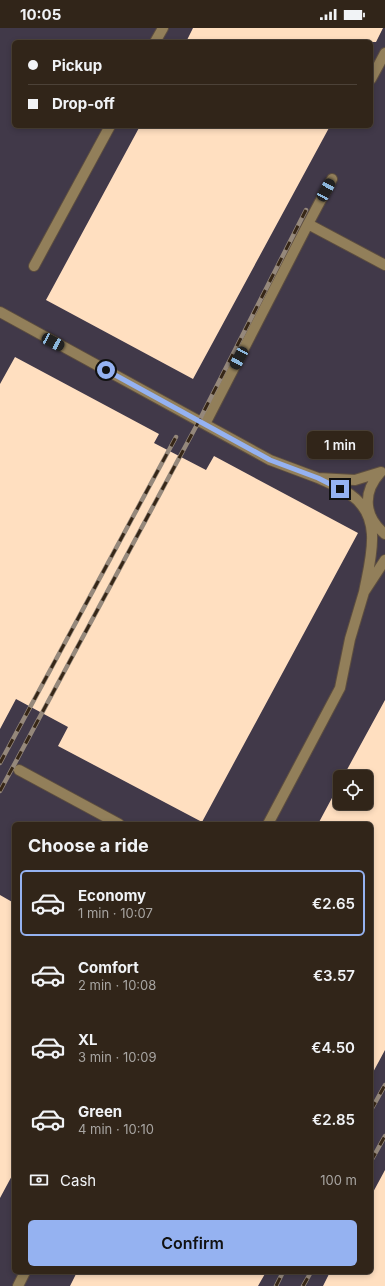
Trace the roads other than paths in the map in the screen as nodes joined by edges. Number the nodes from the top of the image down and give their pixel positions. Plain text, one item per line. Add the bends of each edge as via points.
1 (163, 28) edge
2 (156, 40) edge
3 (385, 53) edge
4 (373, 75) edge
5 (109, 128) edge
6 (332, 179) dead end
7 (308, 224) junction
8 (385, 264) edge
9 (34, 266) dead end
10 (0, 312) edge
11 (204, 424) junction
12 (383, 471) edge
13 (318, 478) junction
14 (370, 517) junction
15 (385, 534) edge
16 (385, 560) edge
17 (364, 592) junction
18 (19, 770) dead end
19 (116, 822) edge
20 (269, 822) edge
21 (24, 1274) edge
22 (18, 1286) edge

1 - 2 street
3 - 4 street
5 - 9 street
6 - 7 street
7 - 8 street
7 - 11 street
10 - 11 street
11 - 13 street via 270,460
12 - 13 street via 355,480
12 - 14 street via 372,481 368,493
13 - 14 street via 351,494 362,504
14 - 15 street
14 - 17 street via 373,536
16 - 17 street
17 - 20 street via 350,639 340,688
18 - 19 street
21 - 22 street

